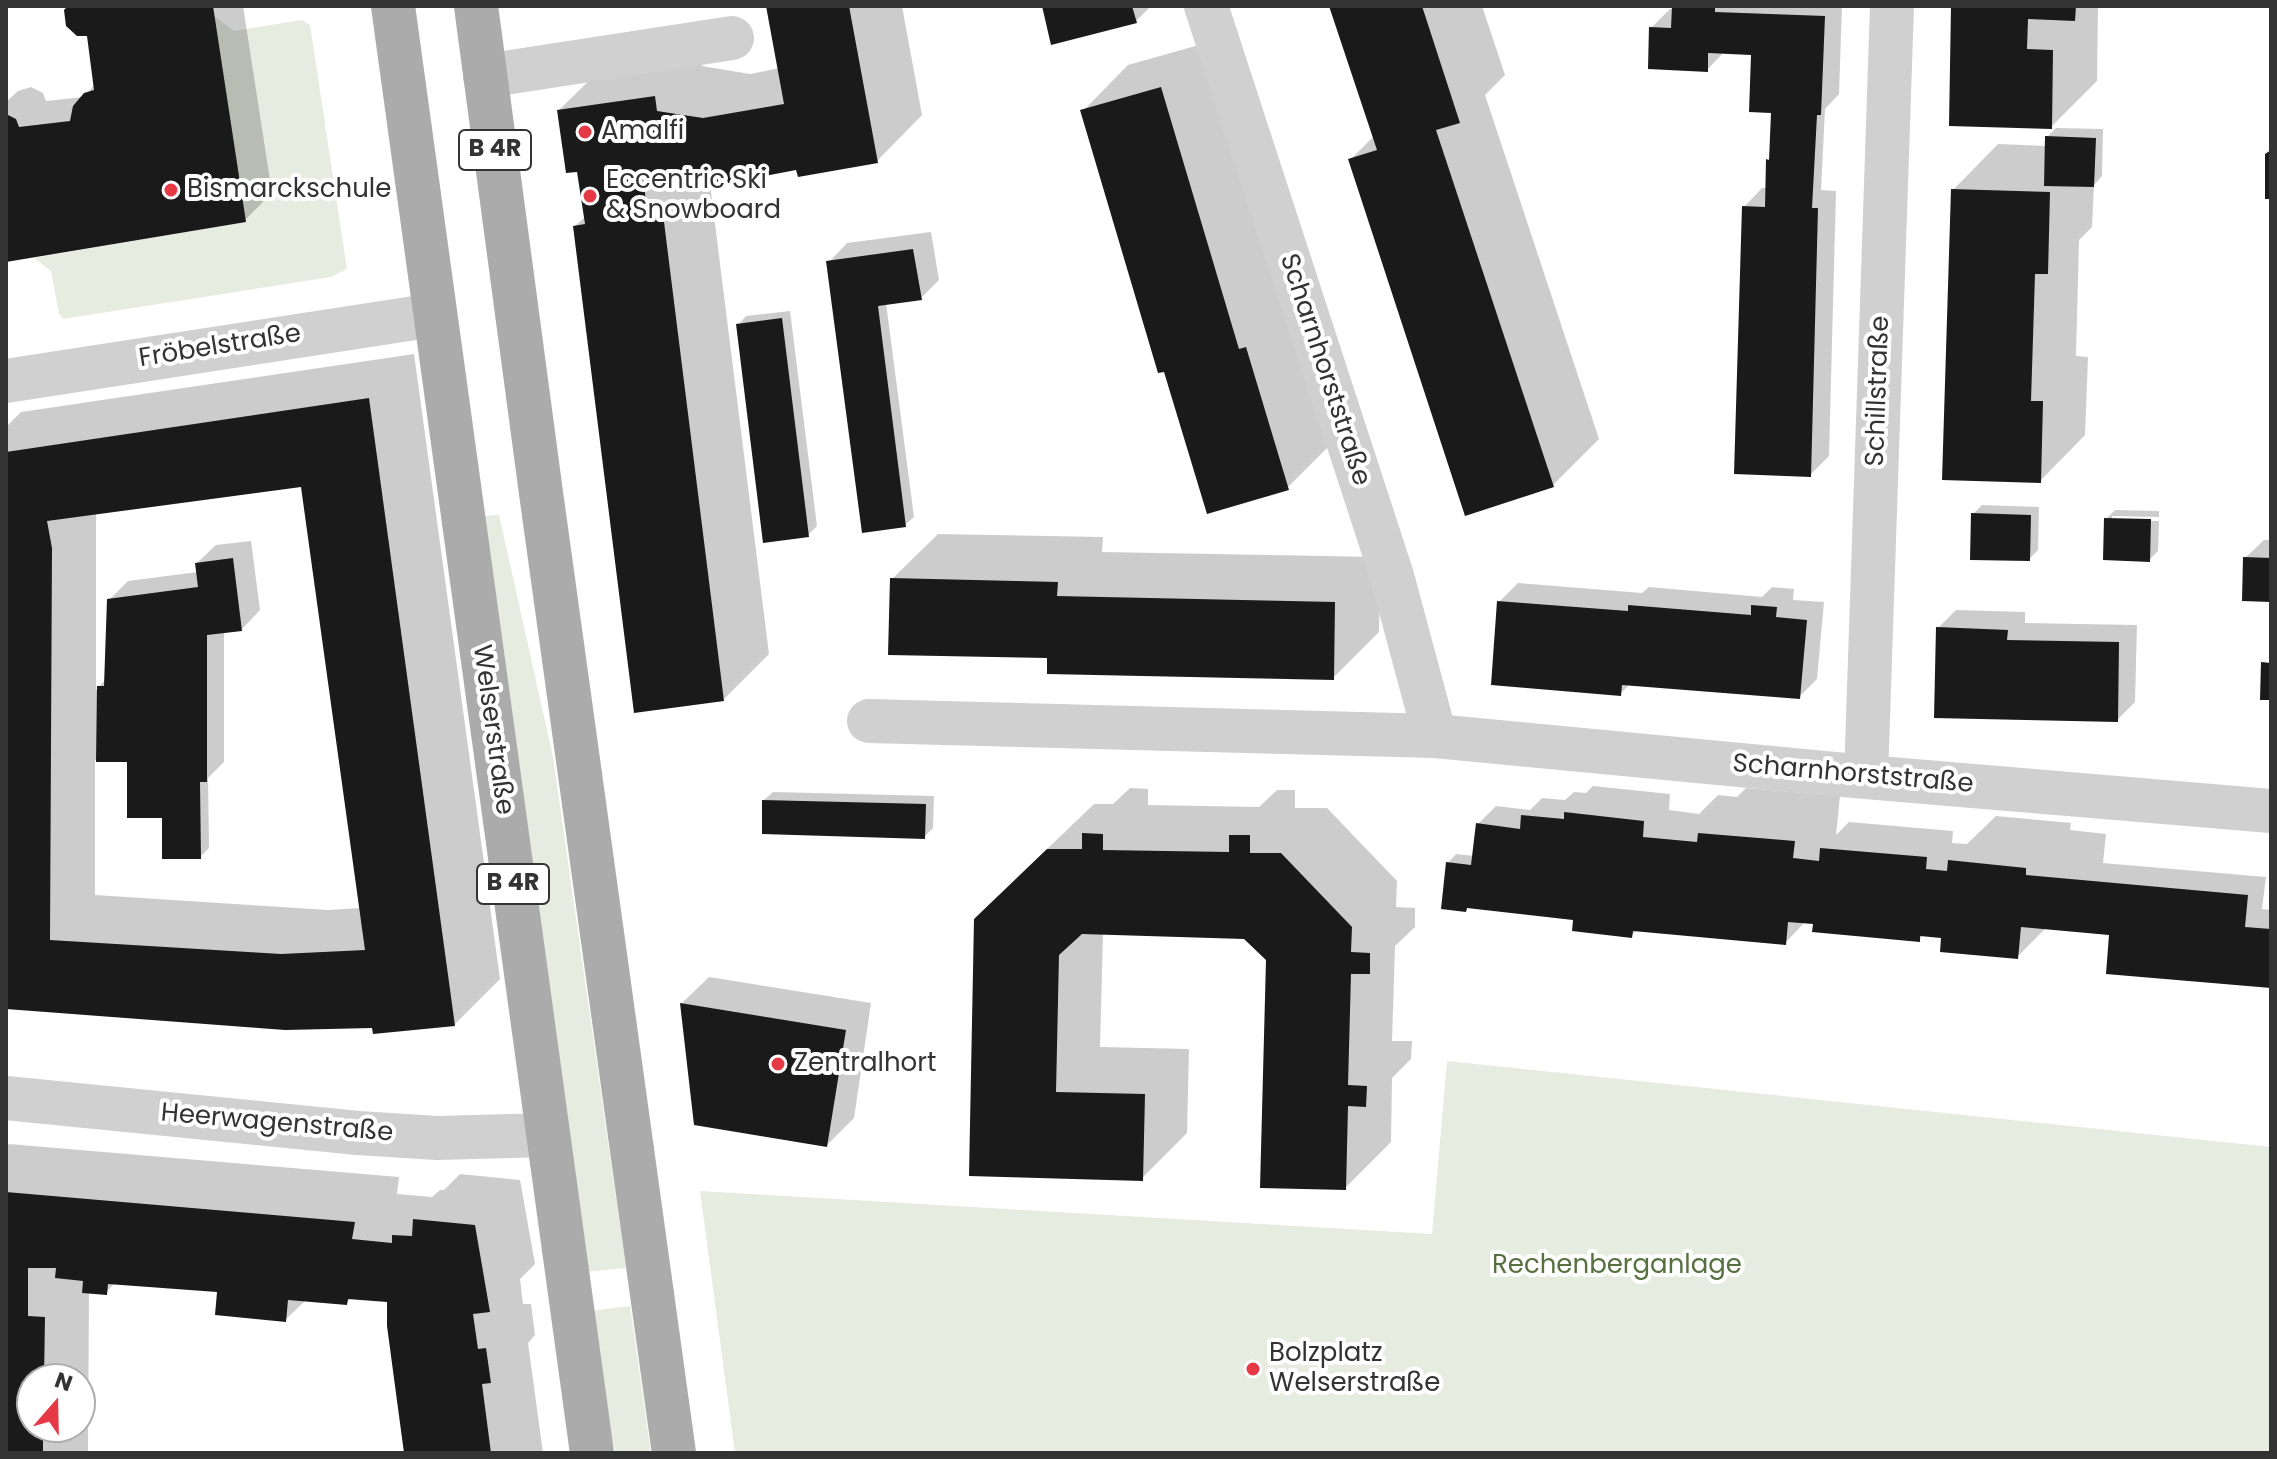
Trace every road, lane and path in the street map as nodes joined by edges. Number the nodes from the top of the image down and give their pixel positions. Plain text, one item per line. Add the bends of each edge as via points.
1 (393, 6) edge
2 (476, 6) edge
3 (1206, 6) edge
4 (1892, 6) edge
5 (732, 38) dead end
6 (485, 76) junction
7 (434, 315) junction
8 (6, 381) edge
9 (869, 721) dead end
10 (1435, 736) junction
11 (1866, 777) junction
12 (2271, 811) edge
13 (6, 1098) edge
14 (548, 1135) junction
15 (592, 1453) edge
16 (674, 1453) edge

1 - 7 main road, Welserstraße / B 4R
2 - 6 main road, B 4R
3 - 10 street, Scharnhorststraße via 1397,594
4 - 11 street, Schillstraße
5 - 6 street
6 - 16 main road, B 4R
7 - 8 street, Fröbelstraße
7 - 14 main road, Welserstraße / B 4R
9 - 10 street, Scharnhorststraße
10 - 11 street, Scharnhorststraße
11 - 12 street, Scharnhorststraße
13 - 14 street, Heerwagenstraße via 358,1133 437,1138
14 - 15 main road, Welserstraße / B 4R

